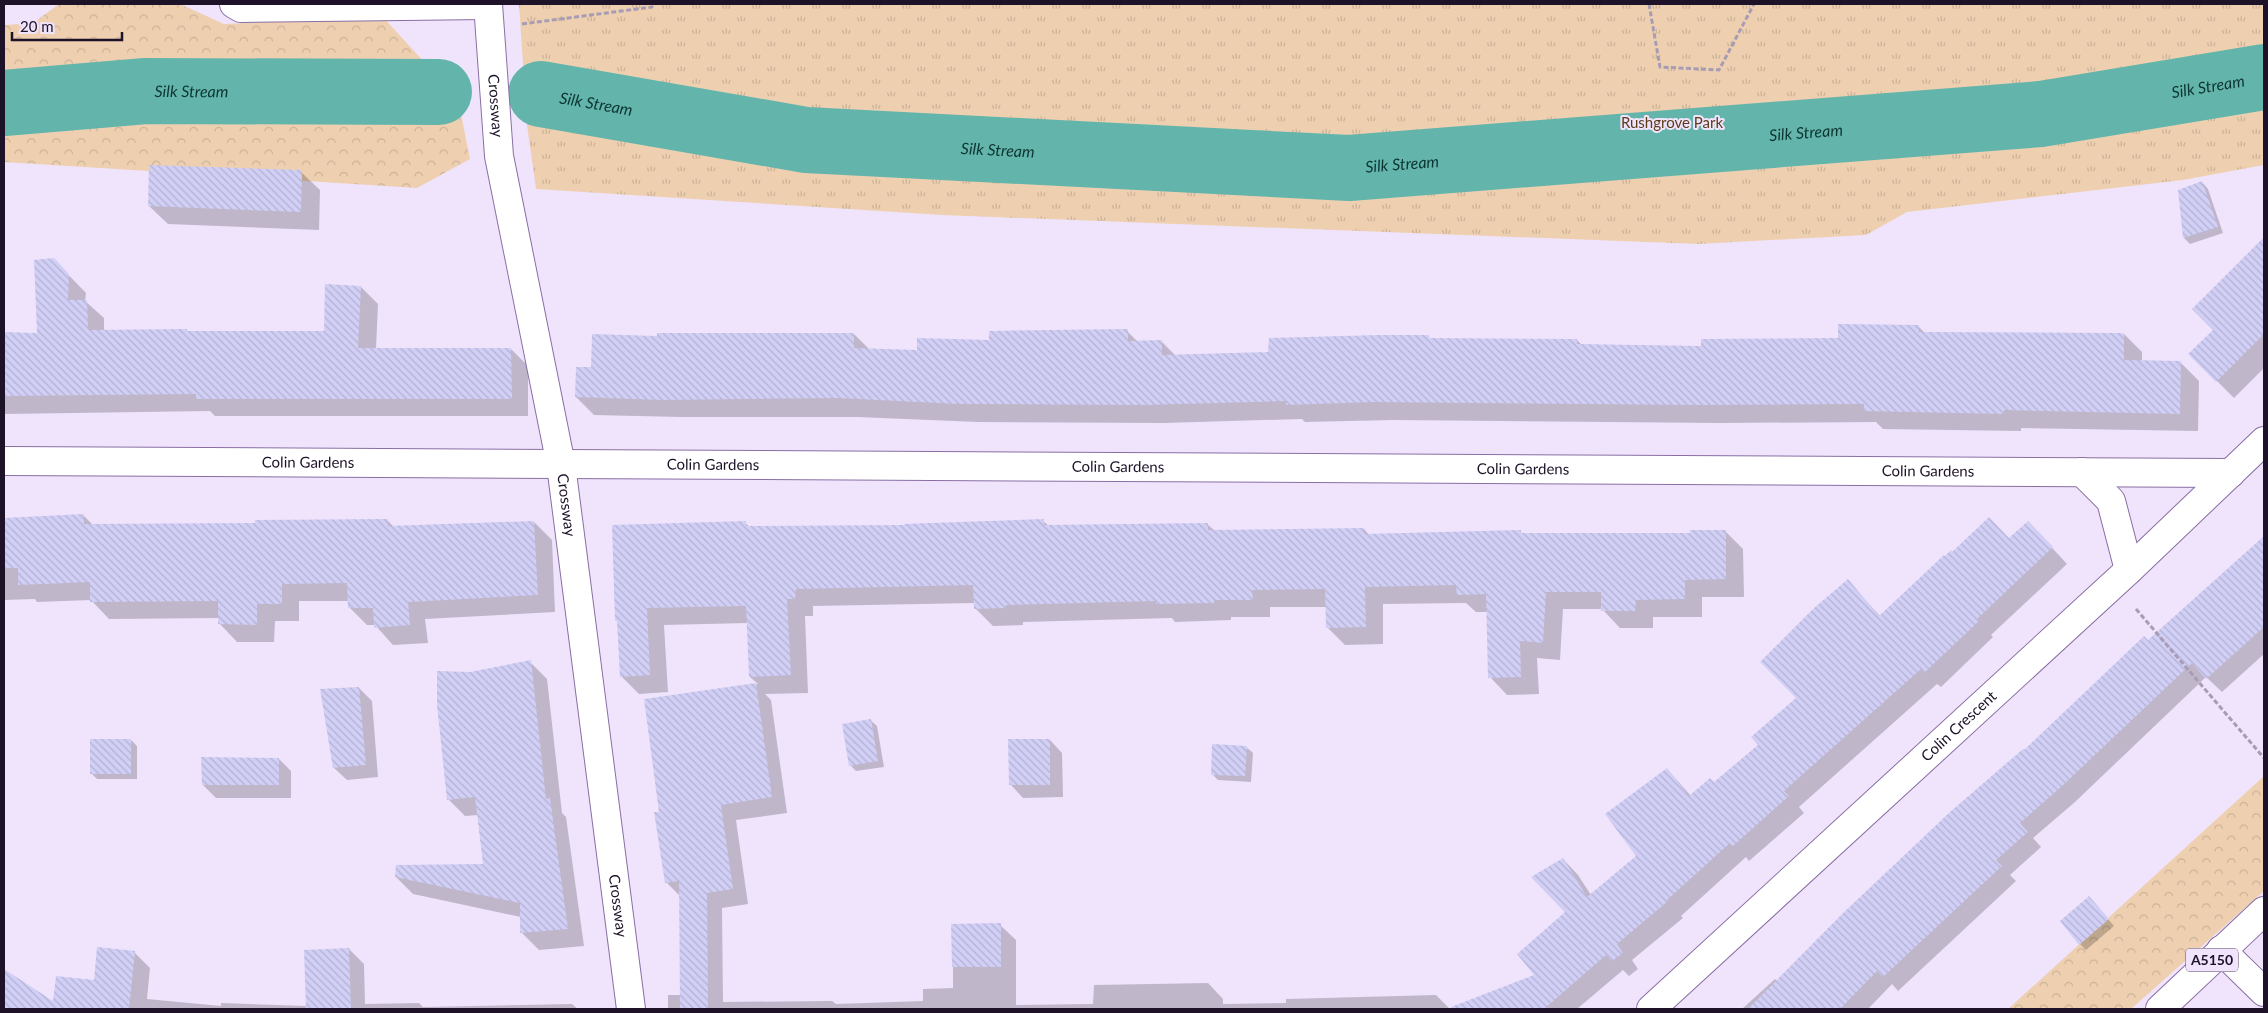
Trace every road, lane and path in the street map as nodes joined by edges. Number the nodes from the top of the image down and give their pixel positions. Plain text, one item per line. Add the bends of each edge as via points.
1 (652, 4) edge
2 (1649, 4) edge
3 (1754, 4) edge
4 (238, 5) edge
5 (488, 12) edge
6 (2264, 441) edge
7 (4, 461) edge
8 (561, 465) junction
9 (2082, 472) junction
10 (2232, 473) junction
11 (2122, 577) junction
12 (2264, 758) edge
13 (2264, 911) edge
14 (2221, 950) junction
15 (2264, 992) edge
16 (631, 1009) edge
17 (1651, 1009) edge
18 (2160, 1009) edge

1 - 5 path via 652,7
2 - 3 path via 1660,67 1719,70
4 - 5 street
5 - 8 street, Crossway via 499,156
6 - 10 street, Colin Crescent
7 - 8 street, Colin Gardens
8 - 9 street, Colin Gardens
8 - 16 street, Crossway
9 - 10 street, Colin Gardens
9 - 11 street via 2111,501
10 - 11 street, Colin Crescent
11 - 12 path
11 - 17 street, Colin Crescent
13 - 14 street, A5150
14 - 15 street
14 - 18 street, A5150

